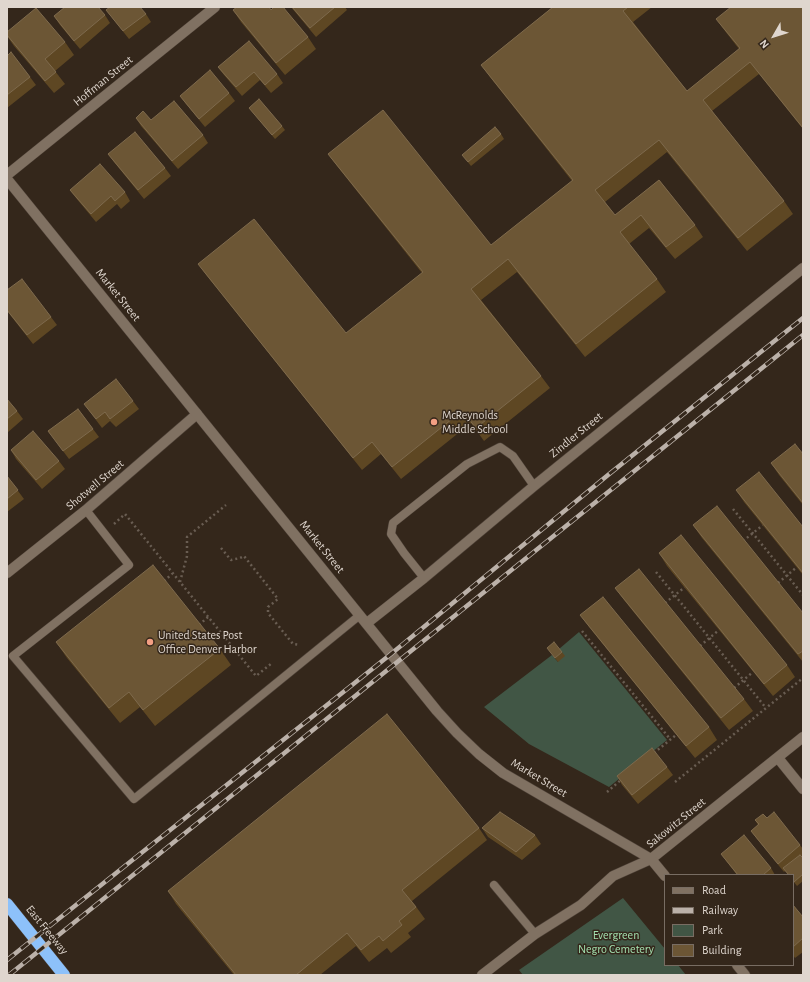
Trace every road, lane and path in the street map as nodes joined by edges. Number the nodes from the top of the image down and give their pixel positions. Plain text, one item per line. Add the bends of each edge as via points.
1 (216, 7) edge
2 (7, 175) edge
3 (7, 179) edge
4 (803, 268) edge
5 (197, 414) junction
6 (534, 486) junction
7 (226, 505) dead end
8 (733, 509) dead end
9 (86, 510) junction
10 (114, 524) dead end
11 (763, 525) edge
12 (753, 533) junction
13 (743, 541) edge
14 (221, 548) dead end
15 (797, 568) edge
16 (656, 572) dead end
17 (7, 573) edge
18 (172, 574) junction
19 (787, 576) junction
20 (424, 578) junction
21 (164, 581) edge
22 (180, 583) junction
23 (778, 583) edge
24 (685, 587) edge
25 (803, 595) edge
26 (675, 596) junction
27 (665, 603) edge
28 (208, 618) junction
29 (363, 619) junction
30 (199, 625) edge
31 (719, 630) edge
32 (582, 631) edge
33 (710, 638) junction
34 (303, 644) dead end
35 (700, 646) edge
36 (607, 650) edge
37 (602, 655) junction
38 (272, 663) dead end
39 (753, 672) edge
40 (803, 678) edge
41 (744, 680) junction
42 (734, 688) edge
43 (642, 693) edge
44 (636, 698) junction
45 (766, 708) junction
46 (676, 735) edge
47 (803, 738) edge
48 (670, 739) junction
49 (649, 757) edge
50 (778, 758) junction
51 (623, 778) edge
52 (675, 782) dead end
53 (803, 789) edge
54 (607, 792) dead end
55 (651, 859) junction
56 (664, 875) edge
57 (494, 885) dead end
58 (7, 904) edge
59 (32, 934) junction
60 (535, 934) junction
61 (738, 966) edge
62 (64, 975) edge
63 (74, 975) edge
64 (482, 975) edge
65 (745, 975) edge

1 - 2 street, Hoffman Street
3 - 5 street, Market Street
4 - 6 street, Zindler Street
5 - 9 street, Shotwell Street
5 - 29 street, Market Street
6 - 20 street, Zindler Street
6 - 20 lane via 513,456 500,447 467,464 393,523 391,534
7 - 22 path via 187,537 187,556
8 - 12 path
9 - 17 street, Shotwell Street
9 - 29 lane via 129,565 13,656 134,799
10 - 18 path via 125,514
11 - 12 path
12 - 13 path
12 - 19 path
14 - 34 path via 231,560 244,556 278,599 268,607 268,613 293,644
15 - 19 path
16 - 26 path
18 - 21 path
18 - 22 path
19 - 23 path
19 - 25 path
20 - 29 street, Zindler Street
22 - 28 path
24 - 26 path
26 - 27 path
26 - 33 path
28 - 30 path
28 - 38 path via 256,676
29 - 55 street, Market Street via 438,711 479,754 503,773
31 - 33 path
32 - 37 path
33 - 35 path
33 - 41 path
36 - 37 path
37 - 44 path
39 - 41 path
40 - 45 path
41 - 42 path
41 - 45 path
43 - 44 path
44 - 48 path
45 - 52 path
46 - 48 path
47 - 50 street, Sakowitz Street
48 - 49 path
50 - 53 street
50 - 55 street, Sakowitz Street
51 - 54 path
55 - 56 street, Market Street
55 - 60 street, Sakowitz Street via 613,876 580,905
57 - 60 lane
58 - 59 highway, East Freeway
59 - 62 highway, East Freeway
59 - 63 highway
60 - 64 street, Sakowitz Street
61 - 65 street

